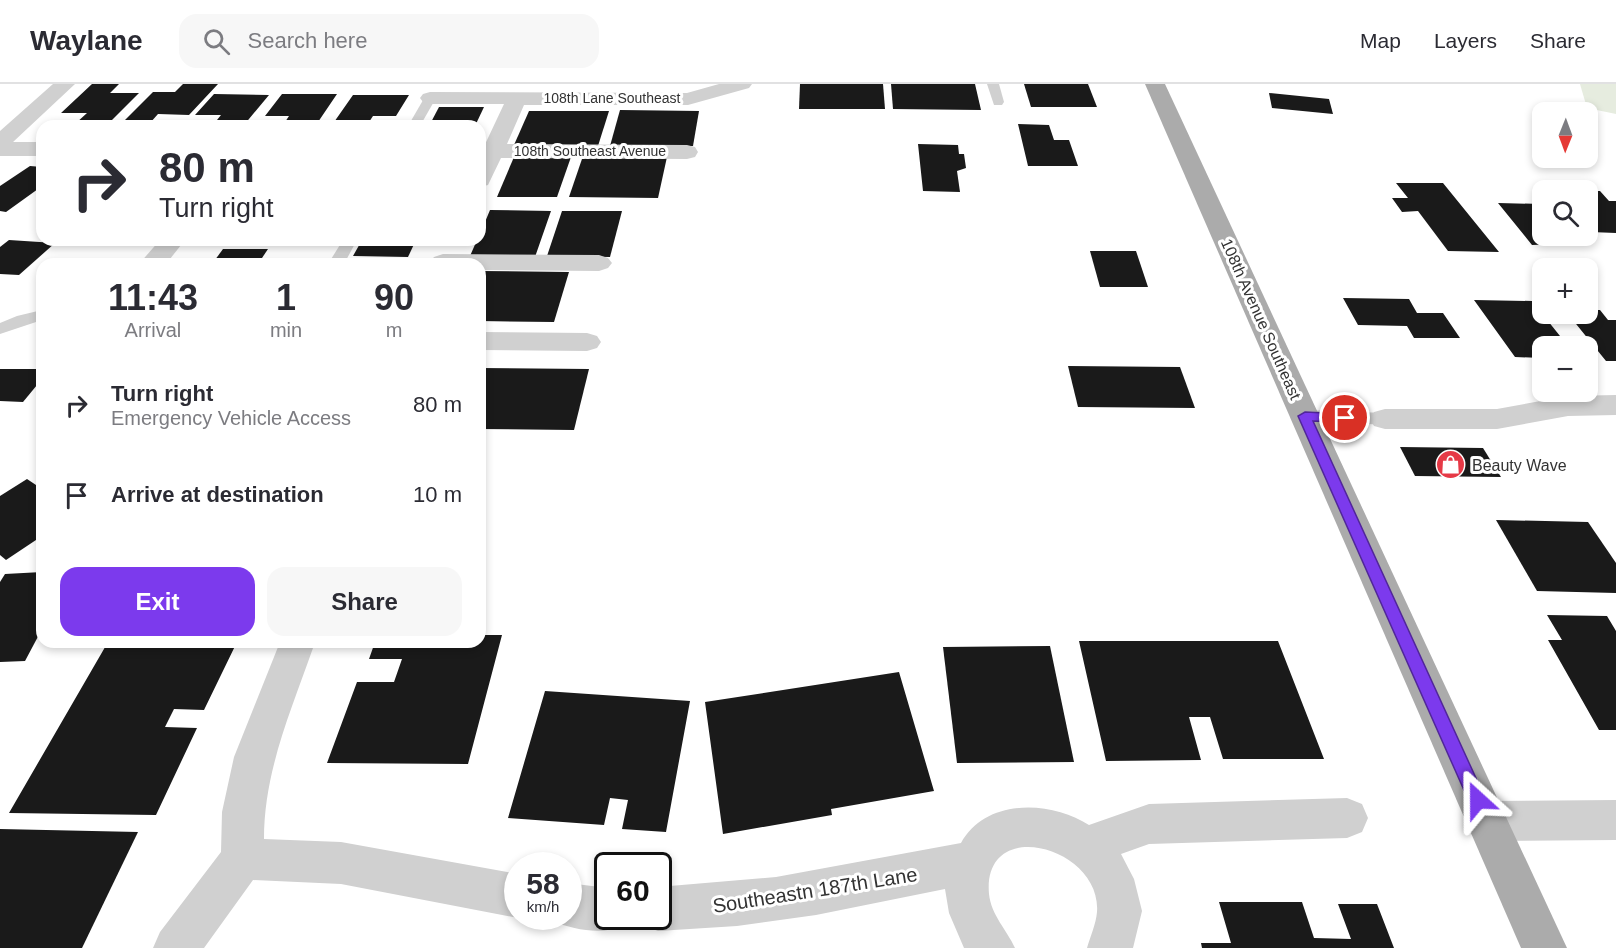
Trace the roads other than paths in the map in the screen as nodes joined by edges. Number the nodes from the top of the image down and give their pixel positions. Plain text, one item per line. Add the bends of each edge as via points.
1 (65, 84) edge
2 (742, 84) edge
3 (993, 84) edge
4 (1155, 84) edge
5 (430, 98) joint
6 (517, 98) junction
7 (998, 102) dead end
8 (417, 120) edge
9 (0, 142) edge
10 (0, 149) edge
11 (36, 149) edge
12 (493, 151) junction
13 (687, 152) dead end
14 (486, 167) edge
15 (168, 246) edge
16 (446, 255) edge
17 (157, 258) edge
18 (599, 263) dead end
19 (36, 316) edge
20 (0, 329) edge
21 (486, 341) edge
22 (587, 342) dead end
23 (1616, 405) edge
24 (1305, 416) junction
25 (1385, 419) joint
26 (295, 648) dead end
27 (1347, 818) dead end
28 (1616, 820) edge
29 (1487, 821) junction
30 (1088, 846) junction
31 (242, 859) junction
32 (971, 862) junction
33 (504, 893) edge
34 (672, 909) edge
35 (176, 948) edge
36 (992, 948) edge
37 (1110, 948) edge
38 (1544, 948) edge

1 - 9 street
2 - 6 street, 108th Lane Southeast via 688,99
3 - 7 lane
4 - 24 main road, 108th Avenue Southeast
5 - 6 street, 108th Lane Southeast
5 - 8 lane
6 - 12 street
10 - 11 street
12 - 13 street, 108th Southeast Avenue
12 - 14 street
15 - 17 street
16 - 18 street
19 - 20 lane
21 - 22 street
23 - 25 street via 1568,406 1497,419
24 - 25 lane
24 - 29 main road, 108th Avenue Southeast
26 - 31 street via 254,757 243,812
27 - 30 street via 1149,824
28 - 29 street
29 - 38 main road, 108th Avenue Southeast
30 - 32 street via 1067,833 1021,825 1000,832 983,844
30 - 37 street via 1116,885 1120,908 1118,932
31 - 33 street via 341,863
31 - 35 street
32 - 34 street, Southeastn 187th Lane via 833,891 710,908
32 - 36 street via 966,885 969,909 979,933

